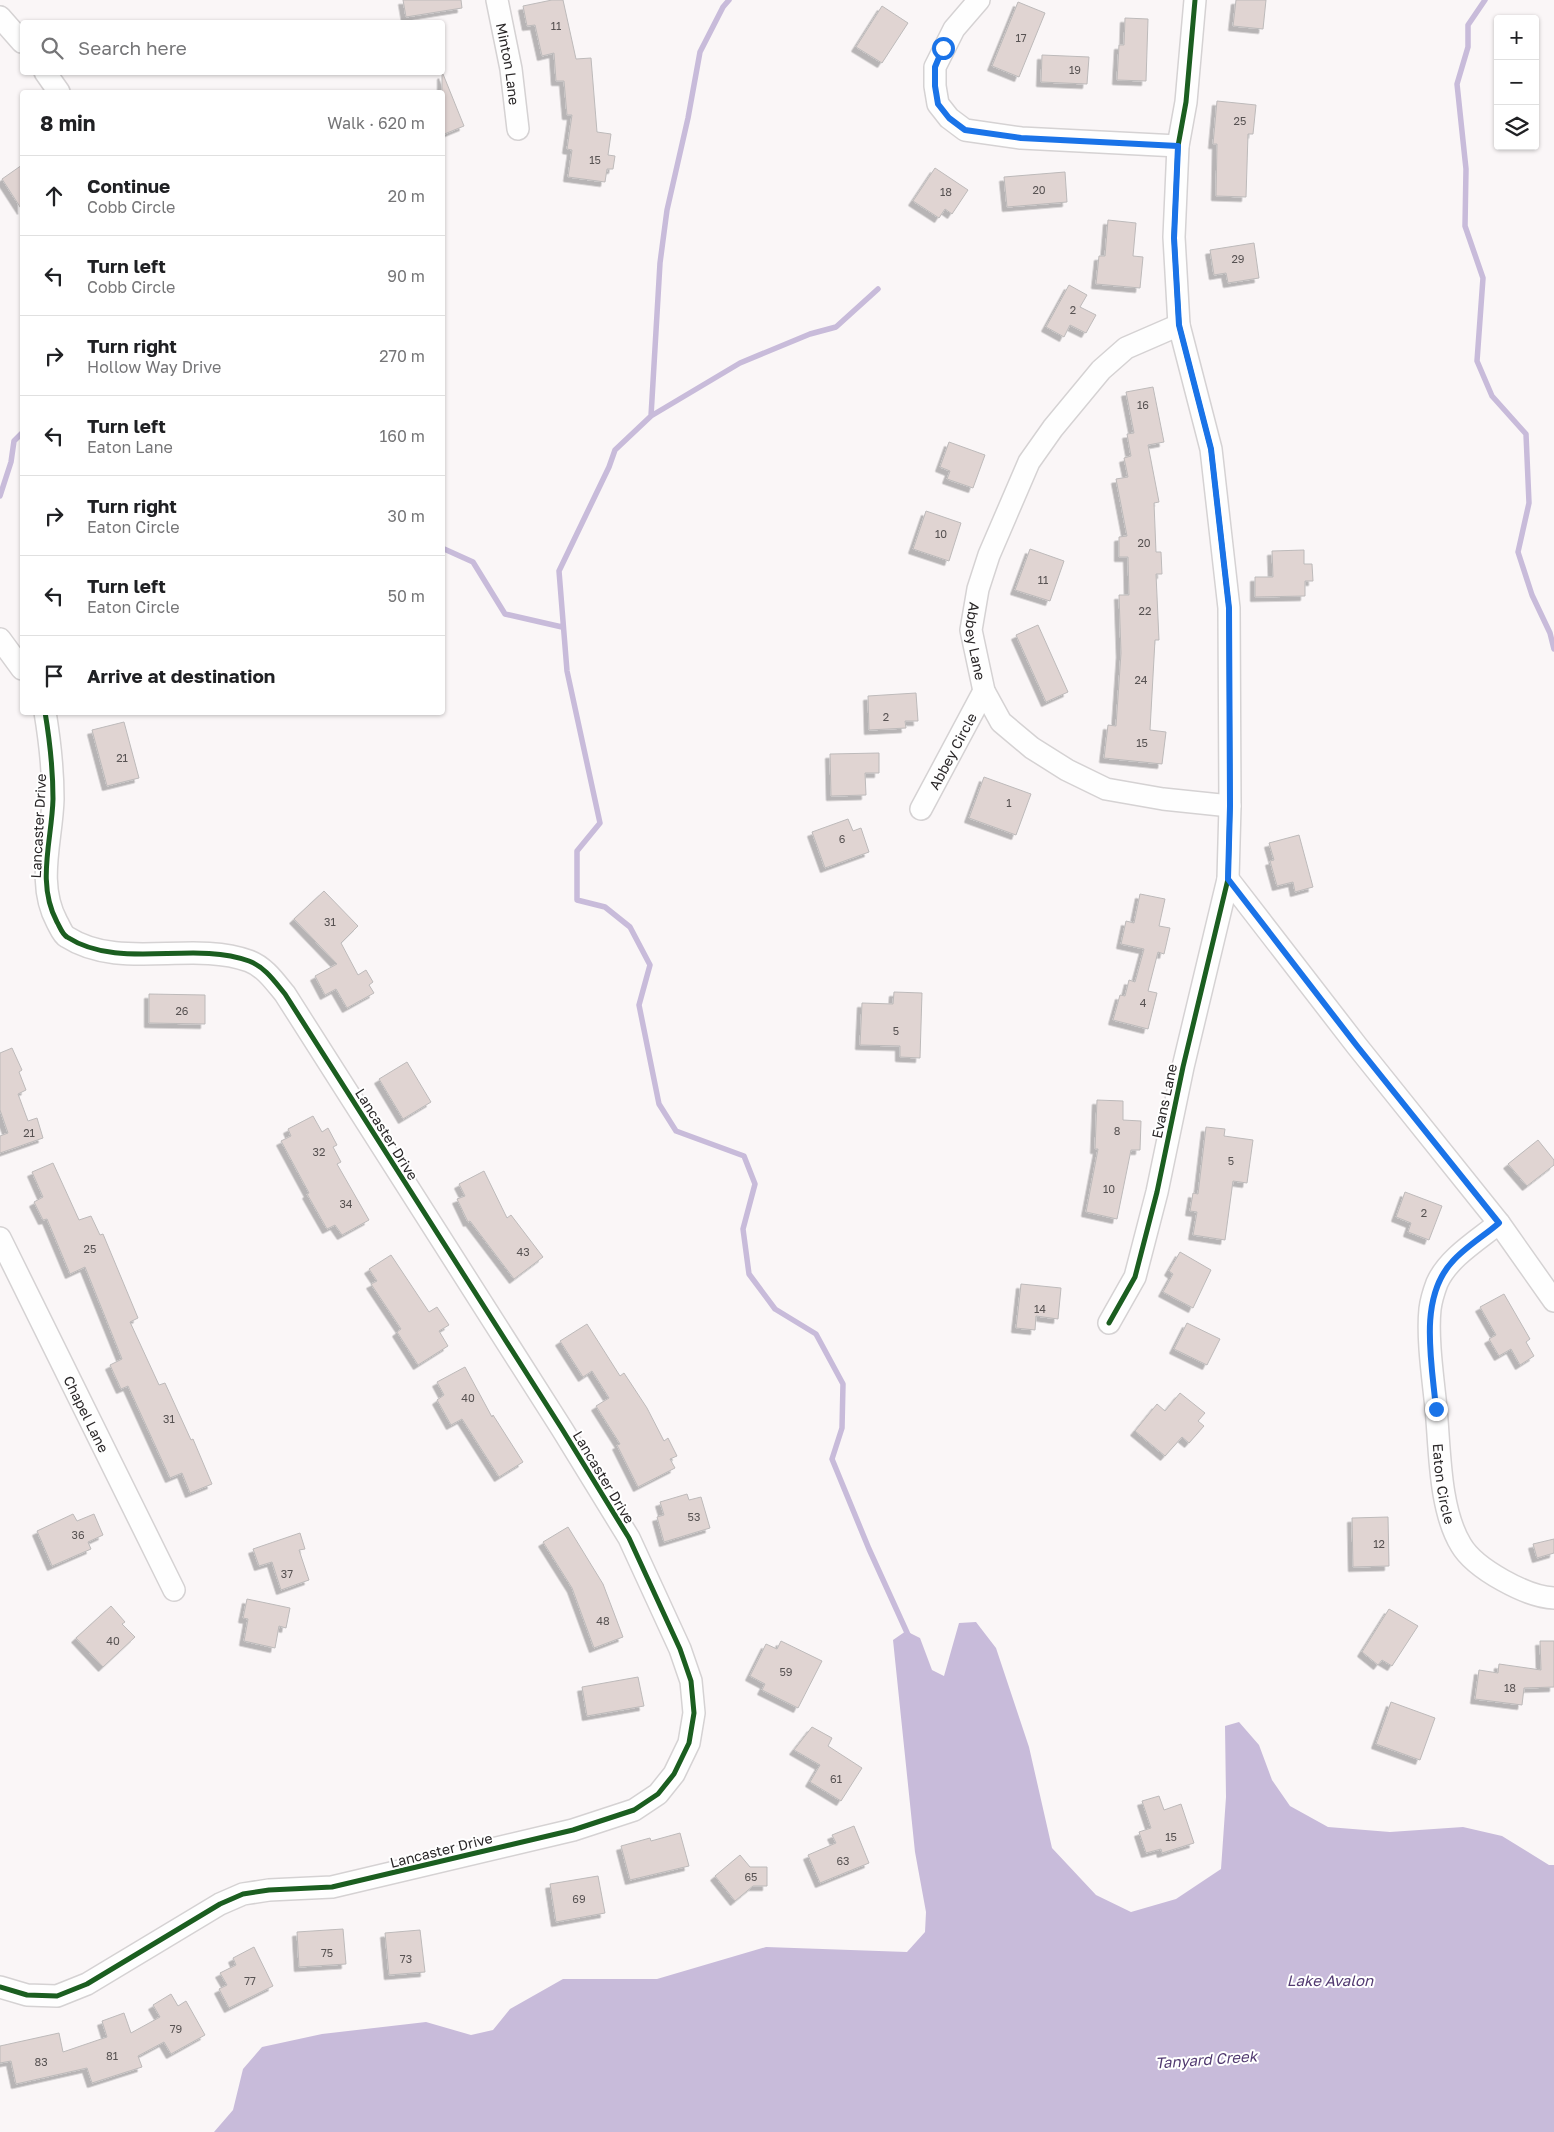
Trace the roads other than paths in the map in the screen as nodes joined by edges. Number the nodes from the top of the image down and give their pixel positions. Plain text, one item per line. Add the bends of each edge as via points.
1 (496, 0) edge
2 (979, 0) edge
3 (1195, 0) edge
4 (0, 17) edge
5 (20, 40) edge
6 (46, 75) edge
7 (58, 90) edge
8 (518, 129) dead end
9 (1178, 146) junction
10 (1179, 325) junction
11 (0, 638) edge
12 (20, 666) edge
13 (984, 691) junction
14 (46, 715) edge
15 (1230, 806) junction
16 (921, 810) dead end
17 (1228, 879) junction
18 (1499, 1223) junction
19 (0, 1238) edge
20 (1554, 1301) edge
21 (1109, 1323) dead end
22 (174, 1590) dead end
23 (1554, 1598) edge
24 (0, 1987) edge

1 - 8 street, Minton Lane
2 - 9 street via 954,28 935,67 938,104 965,130 1012,137
3 - 9 street, Evans Lane via 1186,102
4 - 5 street
6 - 7 street
9 - 10 street, Evans Lane via 1174,238
10 - 13 street, Abbey Lane via 1126,348 1101,370 1029,462 978,589 971,630
10 - 15 street, Evans Lane via 1211,449 1228,598
11 - 12 street
13 - 15 street, Abbey Lane via 1001,722 1032,748 1106,789
13 - 16 street, Abbey Circle
14 - 24 street, Lancaster Drive via 52,752 53,801 46,892 65,936 86,947 112,953 202,954 250,961 269,974 285,994 629,1538 680,1649 691,1681 694,1712 689,1743 674,1774 658,1794 634,1810 573,1830 332,1887 243,1894 220,1904 87,1984 57,1996 27,1995
15 - 17 street, Evans Lane
17 - 18 street
17 - 21 street, Evans Lane via 1135,1277
18 - 20 street
18 - 23 street, Eaton Circle via 1452,1262 1437,1283 1430,1309 1441,1465 1450,1522 1461,1546 1484,1569 1513,1586
19 - 22 street, Chapel Lane

